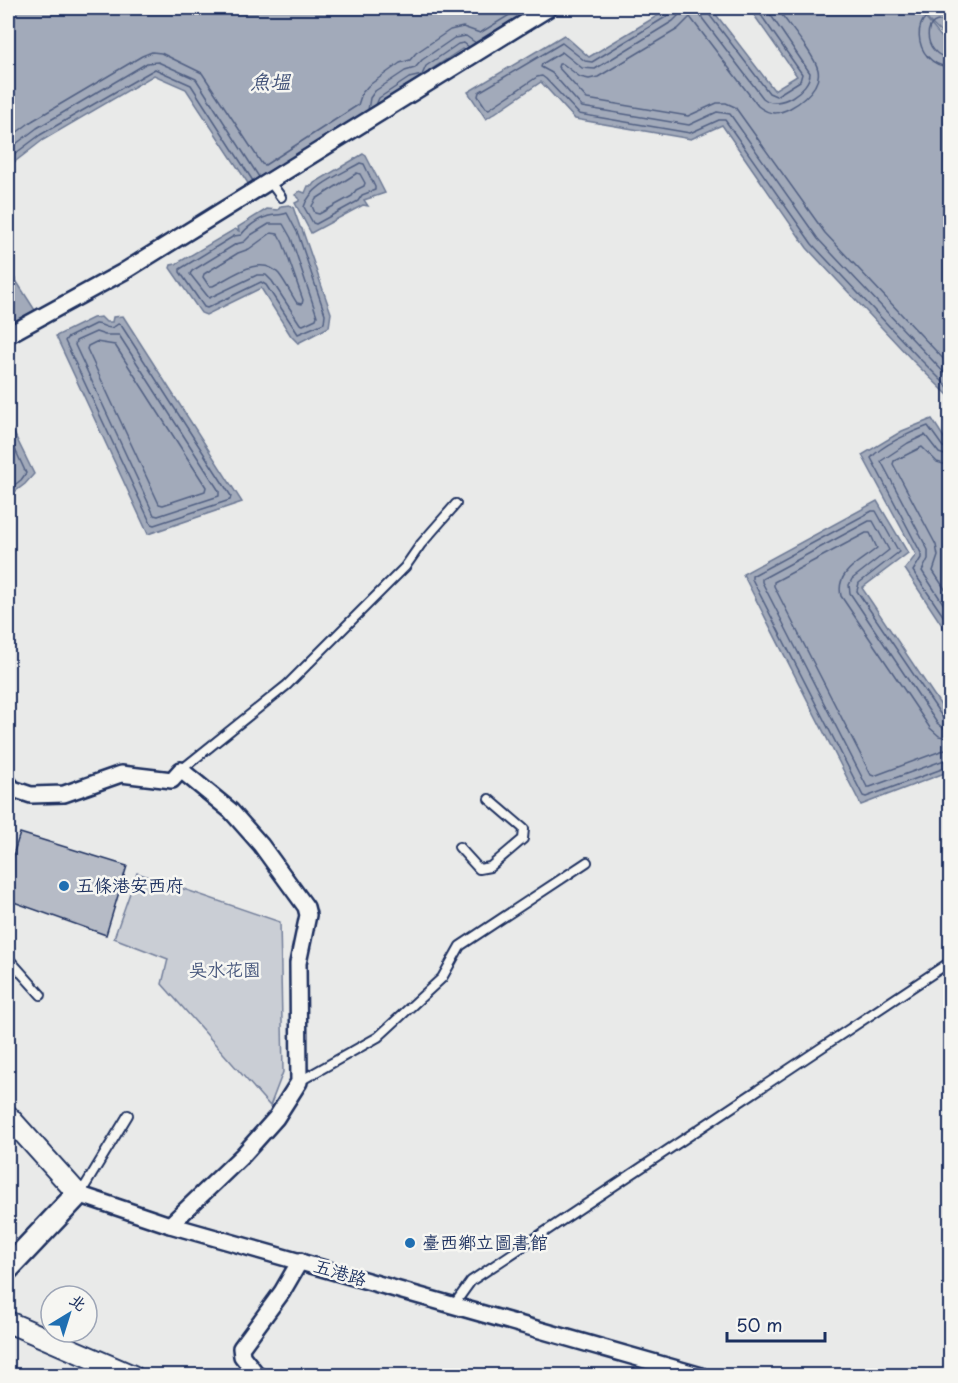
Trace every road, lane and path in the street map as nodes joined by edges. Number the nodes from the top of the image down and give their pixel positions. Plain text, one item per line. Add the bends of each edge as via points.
1 (549, 8) edge
2 (270, 182) junction
3 (281, 197) dead end
4 (8, 335) edge
5 (456, 504) dead end
6 (181, 770) junction
7 (8, 783) edge
8 (489, 799) dead end
9 (459, 847) dead end
10 (586, 862) dead end
11 (8, 958) edge
12 (951, 962) edge
13 (40, 995) dead end
14 (299, 1082) junction
15 (128, 1115) dead end
16 (8, 1116) edge
17 (76, 1192) junction
18 (170, 1225) junction
19 (300, 1261) junction
20 (8, 1268) edge
21 (453, 1306) junction
22 (8, 1322) edge
23 (133, 1376) edge
24 (258, 1376) edge
25 (702, 1376) edge

1 - 2 street
2 - 3 lane
2 - 4 street via 123,272
5 - 6 lane via 405,567 287,685
6 - 7 street via 172,780 121,774 64,794 31,795 13,789
6 - 14 street via 231,811 306,907 308,915 298,963
8 - 9 lane via 524,829 523,839 490,867 479,869
10 - 14 lane via 460,946 442,978 378,1037
11 - 13 lane
12 - 21 lane via 471,1281
14 - 18 street via 276,1118 243,1155
15 - 17 lane via 84,1186
16 - 17 street
17 - 18 street, 五港路
17 - 20 main road
18 - 19 street, 五港路
19 - 21 street, 五港路
19 - 24 street via 241,1348 242,1356
21 - 25 street, 五港路
22 - 23 street

